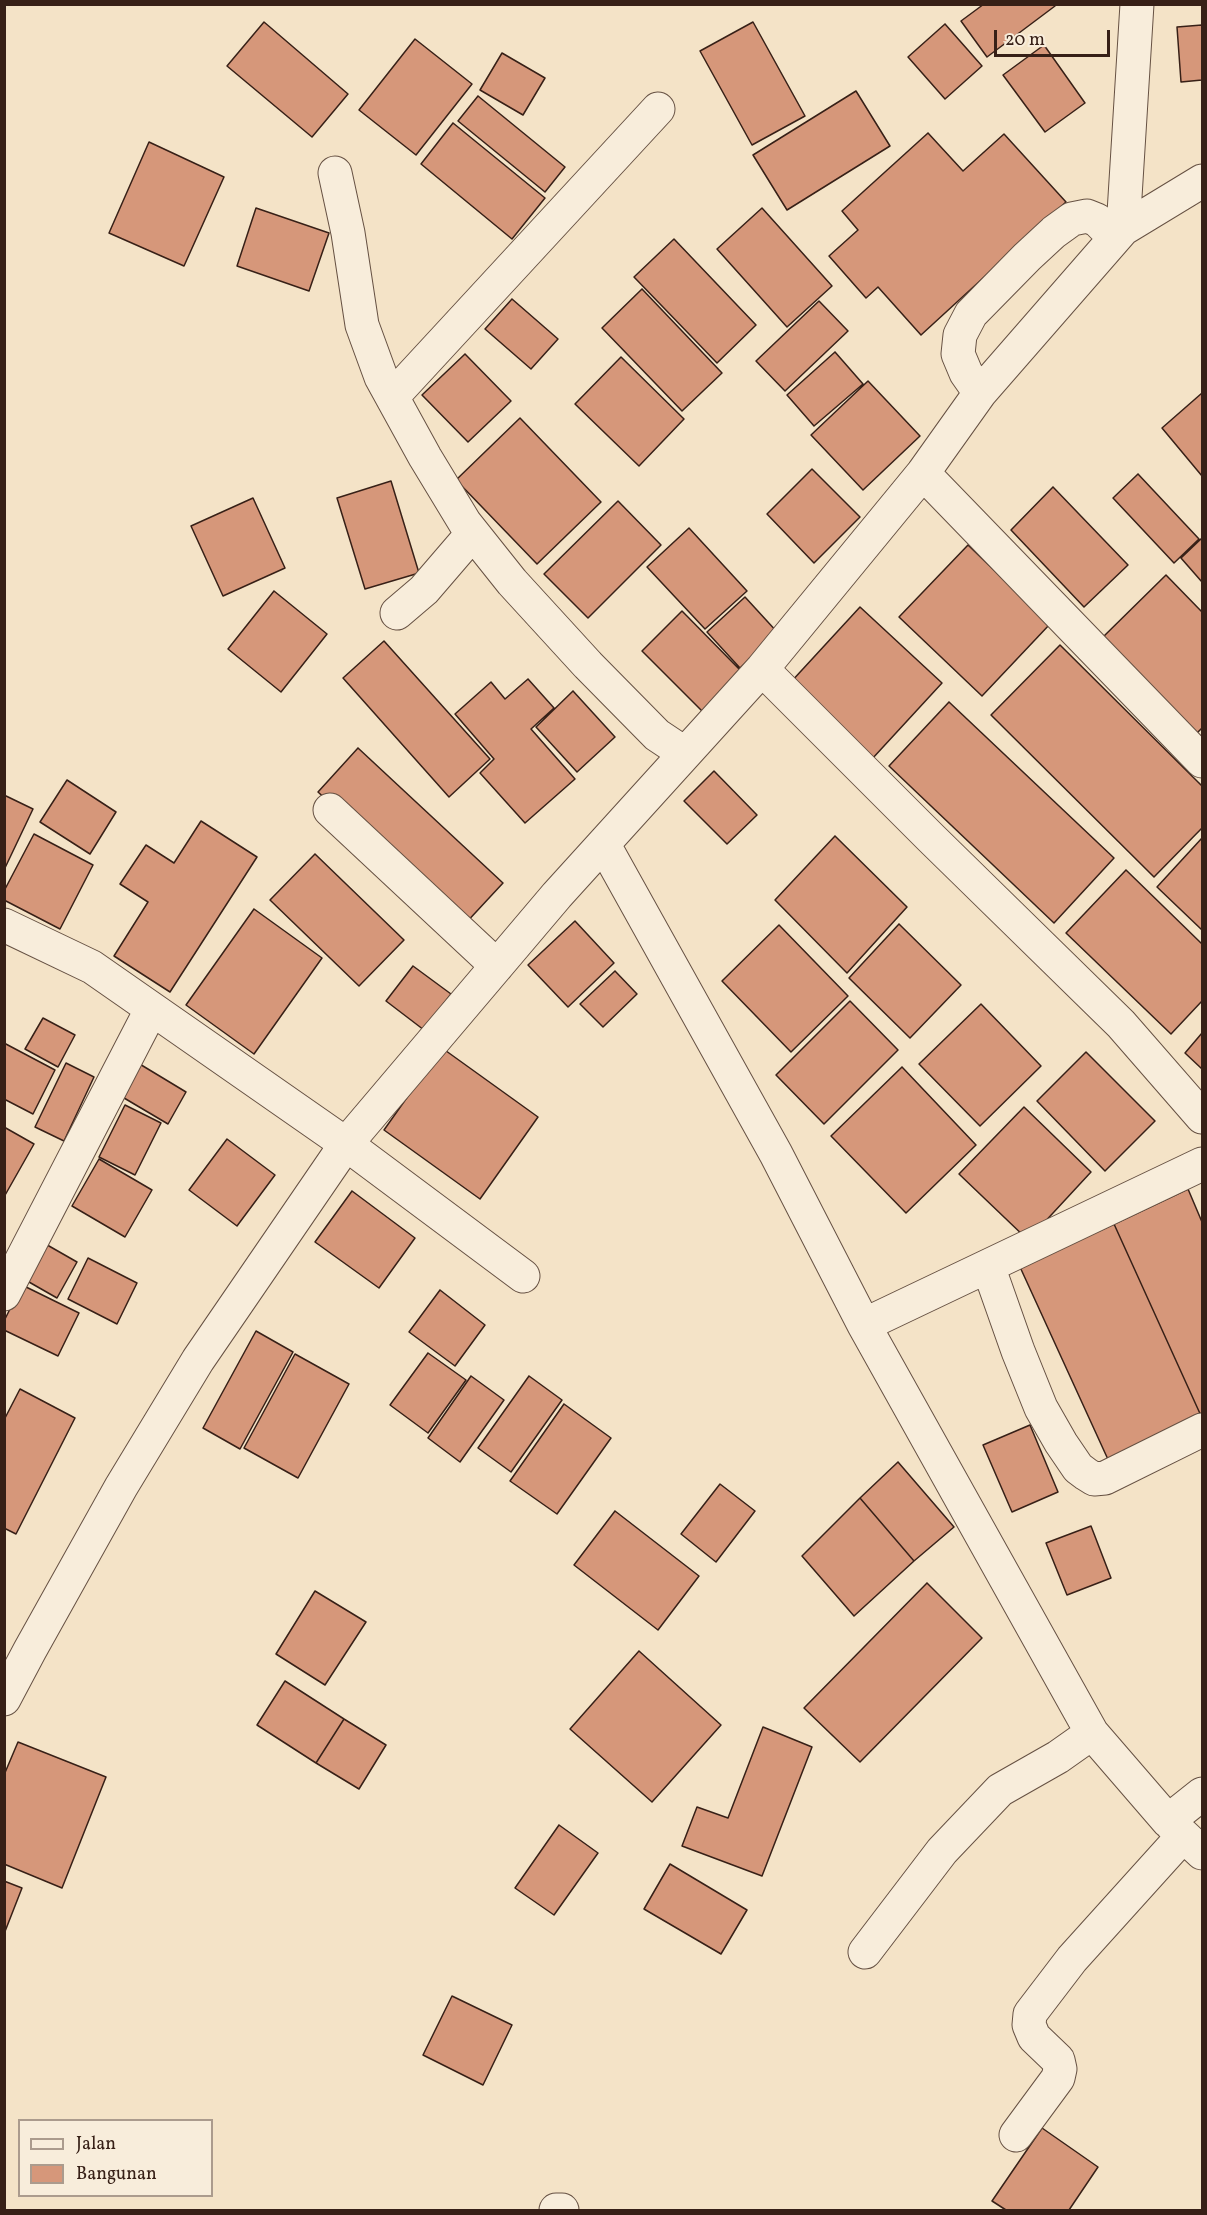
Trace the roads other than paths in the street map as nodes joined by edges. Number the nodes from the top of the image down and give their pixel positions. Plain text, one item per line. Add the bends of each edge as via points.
1 (1137, 4) edge
2 (658, 109) dead end
3 (334, 173) dead end
4 (1203, 181) edge
5 (1119, 233) junction
6 (980, 393) junction
7 (393, 396) junction
8 (922, 474) junction
9 (473, 533) junction
10 (397, 613) dead end
11 (762, 669) junction
12 (684, 753) junction
13 (1203, 760) edge
14 (330, 810) dead end
15 (604, 845) junction
16 (4, 925) edge
17 (497, 966) junction
18 (151, 1010) junction
19 (1203, 1117) edge
20 (346, 1144) junction
21 (1202, 1165) edge
22 (988, 1266) junction
23 (524, 1276) dead end
24 (4, 1294) edge
25 (864, 1325) junction
26 (1203, 1431) edge
27 (17, 1644) edge
28 (4, 1700) edge
29 (1092, 1733) junction
30 (1203, 1794) edge
31 (1184, 1837) edge
32 (865, 1952) dead end
33 (1016, 2135) dead end
34 (556, 2211) edge
35 (562, 2211) edge

1 - 5 street
2 - 7 street
3 - 7 street via 362,325 381,377
4 - 5 street
5 - 6 street
5 - 6 street via 1087,216 1072,219 1027,257 971,314 960,335 958,354
6 - 8 street
7 - 9 street via 425,457
8 - 11 street
8 - 13 street
9 - 10 street via 424,590
9 - 12 street via 588,665 657,735
11 - 12 street
11 - 19 street via 1121,1024
12 - 15 street
14 - 17 street
15 - 17 street
15 - 25 street via 776,1154
16 - 18 street via 92,967
17 - 20 street
18 - 20 street
18 - 24 street
20 - 23 street
20 - 27 street via 198,1360 121,1487
21 - 22 street
22 - 25 street
22 - 26 street via 1041,1408 1078,1468 1094,1479 1106,1478
25 - 29 street
27 - 28 street
29 - 31 street
29 - 32 street via 1000,1790 942,1851
30 - 31 street
31 - 33 street via 1072,1959 1030,2014 1034,2037 1053,2053 1060,2069 1058,2078
34 - 35 street

